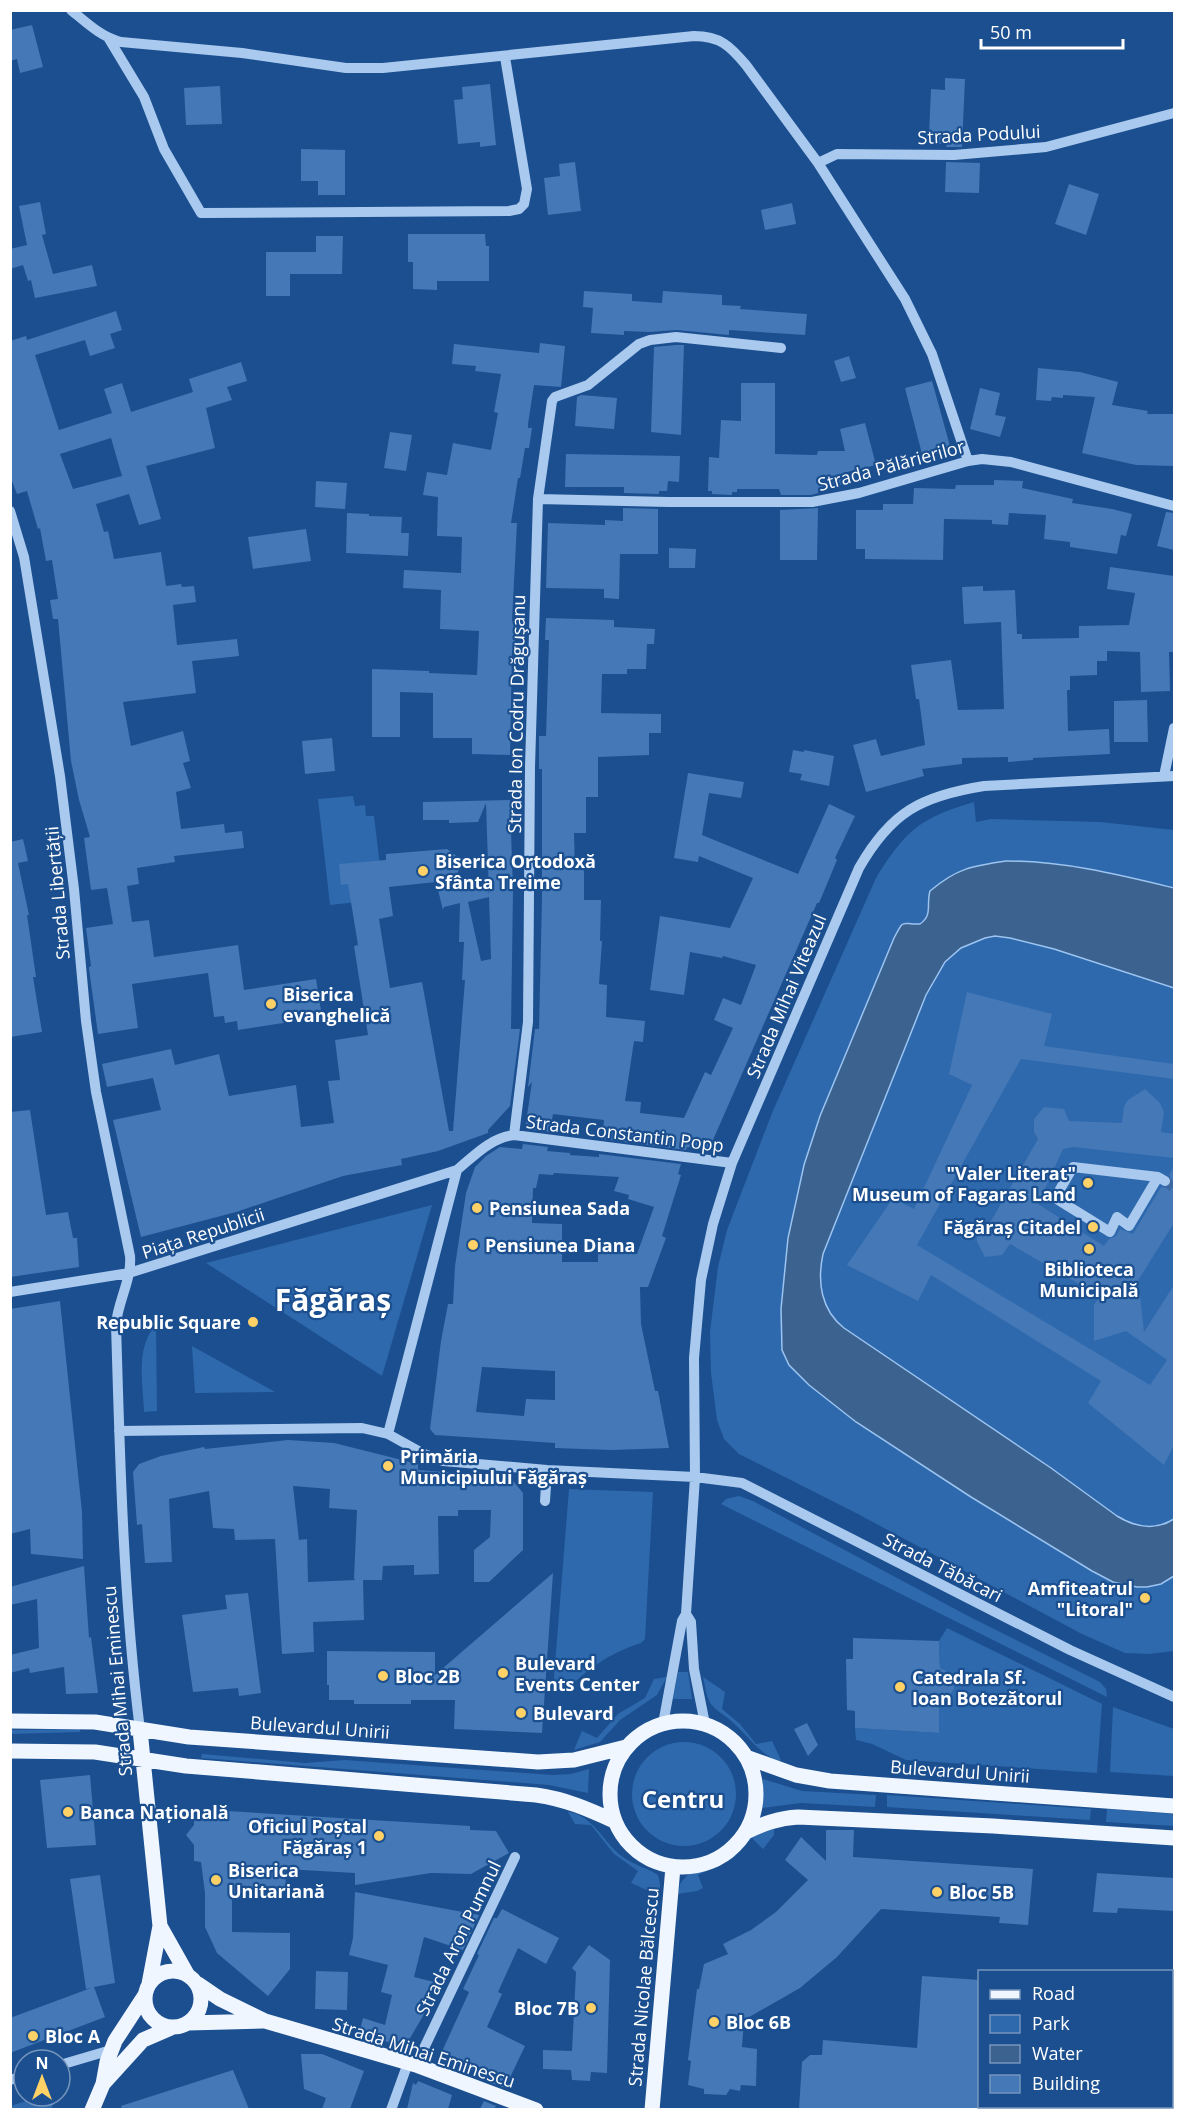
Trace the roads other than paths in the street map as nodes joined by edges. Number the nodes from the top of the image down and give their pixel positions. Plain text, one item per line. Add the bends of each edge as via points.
1 (71, 10) edge
2 (109, 39) junction
3 (505, 57) junction
4 (1174, 113) edge
5 (818, 163) junction
6 (781, 348) dead end
7 (968, 460) junction
8 (538, 499) junction
9 (1174, 506) edge
10 (10, 511) edge
11 (1174, 728) edge
12 (1169, 776) edge
13 (514, 1135) junction
14 (732, 1163) junction
15 (457, 1170) junction
16 (1161, 1179) joint
17 (129, 1273) junction
18 (10, 1293) edge
19 (120, 1431) junction
20 (388, 1434) junction
21 (547, 1470) junction
22 (695, 1478) junction
23 (544, 1501) dead end
24 (687, 1614) junction
25 (1174, 1697) edge
26 (10, 1721) edge
27 (663, 1724) junction
28 (705, 1724) junction
29 (140, 1730) junction
30 (626, 1747) junction
31 (10, 1751) edge
32 (746, 1757) junction
33 (143, 1760) junction
34 (1174, 1806) edge
35 (614, 1821) junction
36 (746, 1833) junction
37 (1174, 1839) edge
38 (515, 1857) dead end
39 (672, 1867) junction
40 (160, 1926) junction
41 (192, 1979) junction
42 (147, 1990) junction
43 (265, 2021) junction
44 (180, 2025) junction
45 (111, 2050) junction
46 (72, 2061) edge
47 (412, 2064) junction
48 (103, 2084) junction
49 (92, 2109) edge
50 (391, 2109) edge
51 (536, 2109) edge
52 (652, 2109) edge

1 - 2 street
2 - 3 street via 346,68
2 - 3 street via 144,97 164,149 201,213 519,209 527,189
3 - 5 street via 694,36 717,38 746,65
4 - 5 street, Strada Podului via 1046,147 954,155 837,154
5 - 7 street via 925,336
6 - 8 street, Strada Ion Codru Drăguşanu via 676,337 639,344 588,385 552,401
7 - 8 street, Strada Pălărierilor via 859,493 812,502
7 - 9 street, Strada Pălărierilor via 1011,462
8 - 13 street, Strada Ion Codru Drăguşanu via 528,1022
10 - 17 street, Strada Libertății via 24,557 60,776 86,1021 129,1248
11 - 12 street
12 - 14 street, Strada Mihai Viteazul via 984,786 929,799 904,813 873,844 859,868
13 - 14 street, Strada Constantin Popp
13 - 15 street, Piața Republicii via 490,1143
14 - 22 street, Strada Mihai Viteazul via 701,1280 694,1358
15 - 17 street, Piața Republicii
15 - 20 street
16 - 16 street via 1073,1167 1056,1198 1110,1232 1117,1217 1129,1226
17 - 18 street
17 - 19 street, Piața Republicii via 116,1324
19 - 20 street via 344,1427
19 - 29 street, Strada Mihai Eminescu via 121,1494
20 - 21 street via 443,1461
21 - 22 street
21 - 23 street
22 - 24 street
22 - 25 street, Strada Tăbăcari via 742,1482 1060,1645
24 - 27 street via 682,1622
24 - 28 street
26 - 29 main road, Bulevardul Unirii via 95,1722
27 - 28 main road, Bulevardul Unirii
27 - 30 main road, Bulevardul Unirii
28 - 32 main road, Bulevardul Unirii via 734,1741
29 - 30 main road, Bulevardul Unirii via 282,1745 538,1762 574,1760
29 - 33 main road, Strada Mihai Eminescu
30 - 35 main road, Bulevardul Unirii via 612,1774 609,1790
31 - 33 main road, Bulevardul Unirii via 95,1752
32 - 34 main road, Bulevardul Unirii via 796,1775 830,1781
32 - 36 main road, Bulevardul Unirii via 757,1795
33 - 35 main road, Bulevardul Unirii via 186,1767 536,1795 579,1804
33 - 40 main road, Strada Mihai Eminescu
35 - 39 main road, Bulevardul Unirii via 637,1852
36 - 37 main road, Bulevardul Unirii via 765,1823 798,1817
36 - 39 main road, Bulevardul Unirii via 714,1861 694,1867
38 - 47 street, Strada Aron Pumnul
39 - 52 main road, Strada Nicolae Bălcescu
40 - 41 main road, Strada Mihai Eminescu
40 - 42 main road, Strada Mihai Eminescu
41 - 42 main road via 170,1971 154,1978
41 - 43 main road, Strada Mihai Eminescu via 220,1999
41 - 44 main road via 202,2002 199,2010
42 - 44 main road via 146,2008 150,2016 164,2026
42 - 45 main road
43 - 44 main road, Strada Mihai Eminescu
43 - 47 main road, Strada Mihai Eminescu
44 - 48 main road via 143,2040
45 - 46 street
45 - 48 main road
47 - 50 street, Strada Aron Pumnul
47 - 51 main road, Strada Mihai Eminescu
48 - 49 main road

